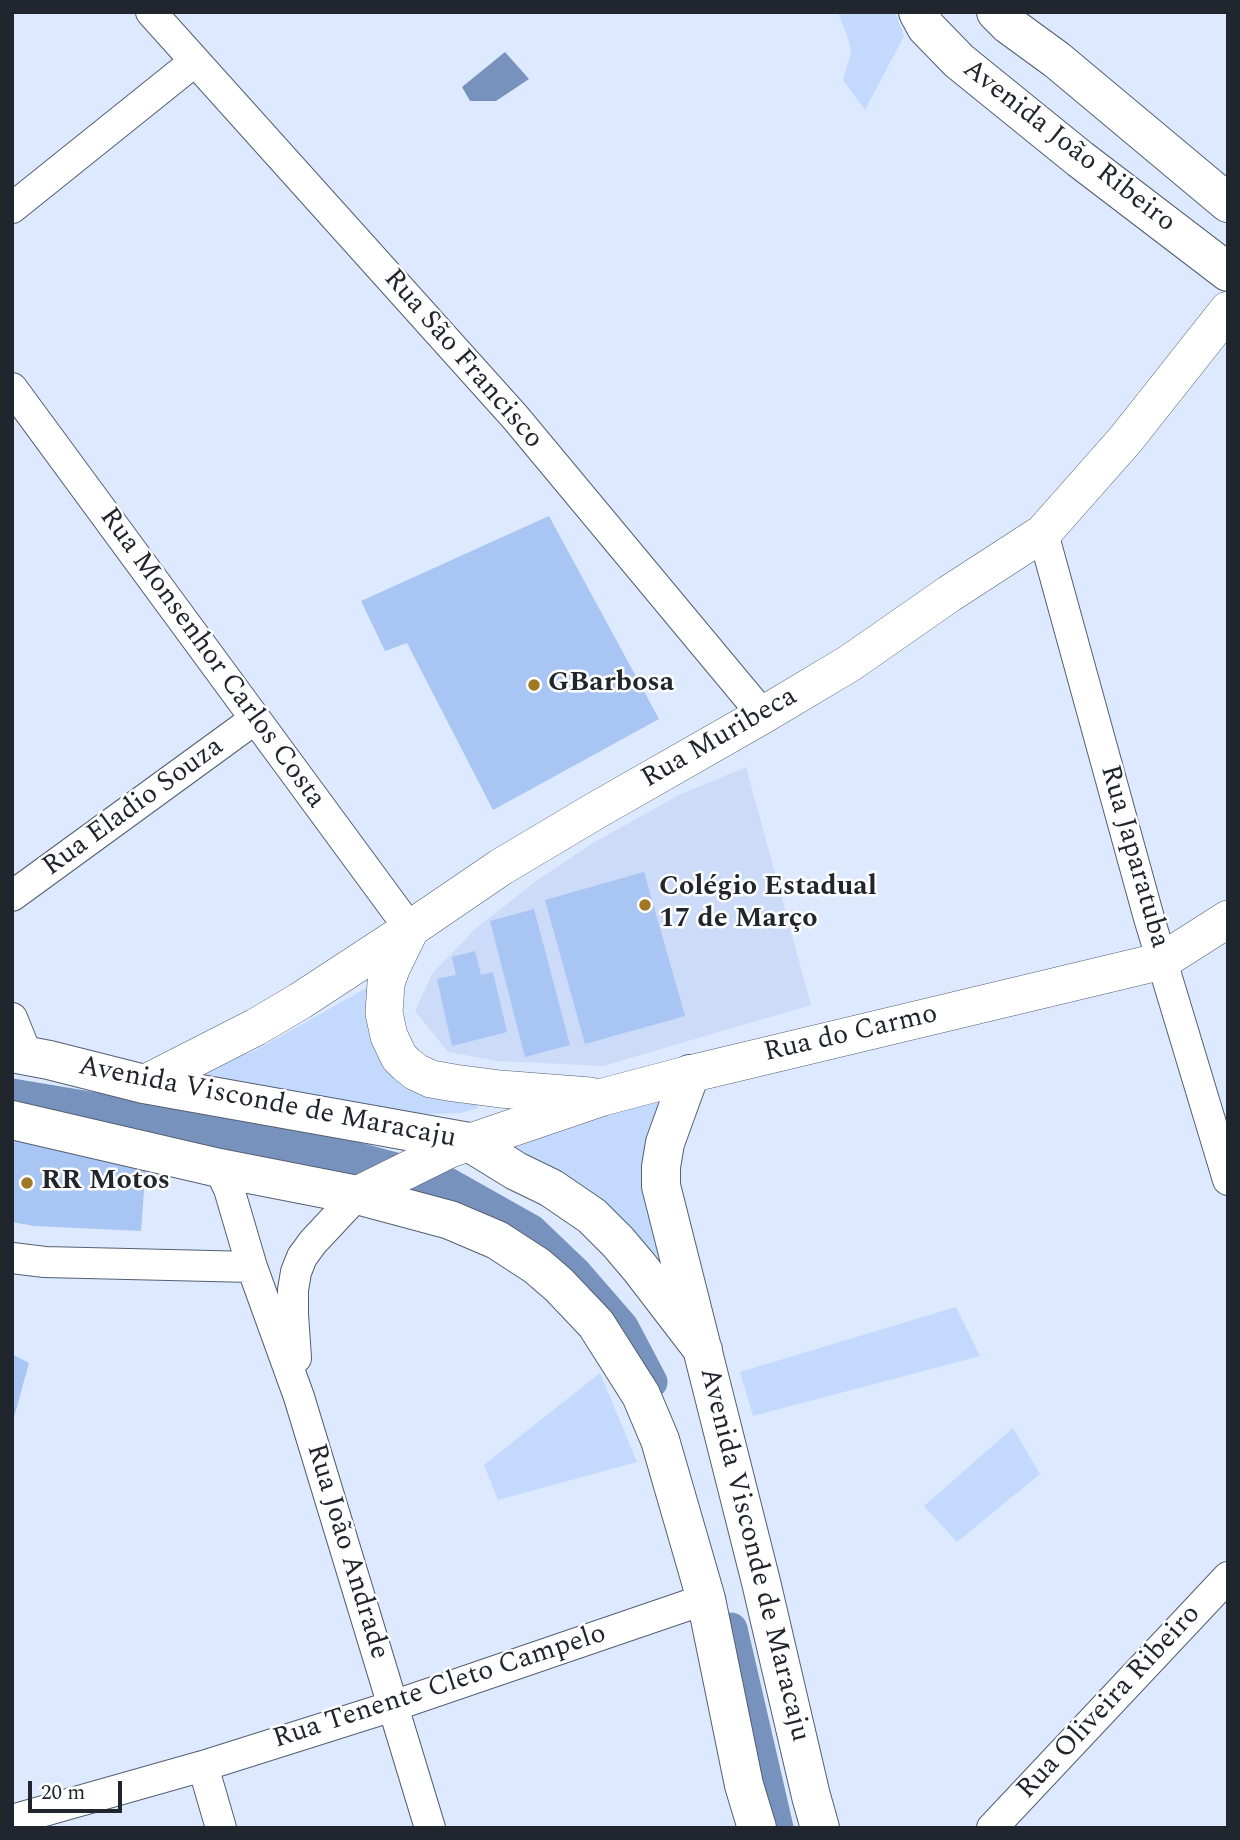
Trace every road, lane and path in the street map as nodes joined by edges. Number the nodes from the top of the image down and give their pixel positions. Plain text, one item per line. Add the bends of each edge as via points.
1 (151, 12) edge
2 (918, 12) edge
3 (996, 12) edge
4 (194, 62) junction
5 (1228, 203) edge
6 (12, 208) edge
7 (1228, 272) edge
8 (1228, 310) edge
9 (12, 387) edge
10 (1043, 533) junction
11 (763, 715) junction
12 (255, 719) junction
13 (12, 896) edge
14 (1228, 919) edge
15 (411, 929) junction
16 (1162, 961) junction
17 (12, 1018) edge
18 (20, 1054) edge
19 (690, 1074) junction
20 (144, 1084) junction
21 (603, 1097) junction
22 (12, 1120) edge
23 (460, 1145) junction
24 (219, 1168) junction
25 (1228, 1180) edge
26 (371, 1188) junction
27 (12, 1258) edge
28 (45, 1262) junction
29 (252, 1267) junction
30 (12, 1272) edge
31 (703, 1350) junction
32 (299, 1397) junction
33 (1228, 1577) edge
34 (706, 1599) junction
35 (393, 1706) junction
36 (203, 1766) junction
37 (12, 1820) edge
38 (221, 1828) edge
39 (430, 1828) edge
40 (757, 1828) edge
41 (820, 1828) edge
42 (992, 1828) edge

1 - 4 street, Rua São Francisco
2 - 7 main road, Avenida João Ribeiro via 959,61
3 - 5 main road, Avenida João Ribeiro
4 - 6 street
4 - 11 street, Rua São Francisco via 515,417
8 - 10 street, Rua Muribeca via 1126,439
9 - 12 street, Rua Monsenhor Carlos Costa
10 - 11 street, Rua Muribeca via 850,663
10 - 16 street, Rua Japaratuba
11 - 15 street, Rua Muribeca via 501,867
12 - 13 street, Rua Eladio Souza
12 - 15 street, Rua Monsenhor Carlos Costa
14 - 16 street, Rua do Carmo
15 - 20 street, Rua Muribeca via 267,1021
15 - 21 street via 386,984 384,1013 388,1036 406,1064 431,1079 453,1083
16 - 19 street, Rua do Carmo
16 - 25 street, Rua Japaratuba
17 - 18 street
18 - 20 main road, Avenida Visconde de Maracaju
19 - 21 street, Rua do Carmo
19 - 31 main road via 660,1167 673,1238
20 - 23 main road, Avenida Visconde de Maracaju
21 - 23 street, Rua do Carmo
22 - 24 main road, Avenida Visconde de Maracaju
23 - 26 street, Rua do Carmo
23 - 31 main road, Avenida Visconde de Maracaju via 551,1188 592,1216 640,1268
24 - 26 main road, Avenida Visconde de Maracaju
24 - 29 street, Rua João Andrade
26 - 32 street, Rua João Andrade via 313,1242 296,1272 293,1314
26 - 34 main road, Avenida Visconde de Maracaju via 497,1240 544,1272 596,1324 641,1395 660,1440
27 - 28 street
28 - 29 street
28 - 30 street
29 - 32 street, Rua João Andrade
31 - 41 main road, Avenida Visconde de Maracaju
32 - 35 street, Rua João Andrade
33 - 42 street, Rua Oliveira Ribeiro
34 - 35 street, Rua Tenente Cleto Campelo
34 - 40 main road, Avenida Visconde de Maracaju
35 - 36 street, Rua Tenente Cleto Campelo
35 - 39 street, Rua João Andrade
36 - 37 street, Rua Tenente Cleto Campelo
36 - 38 street

